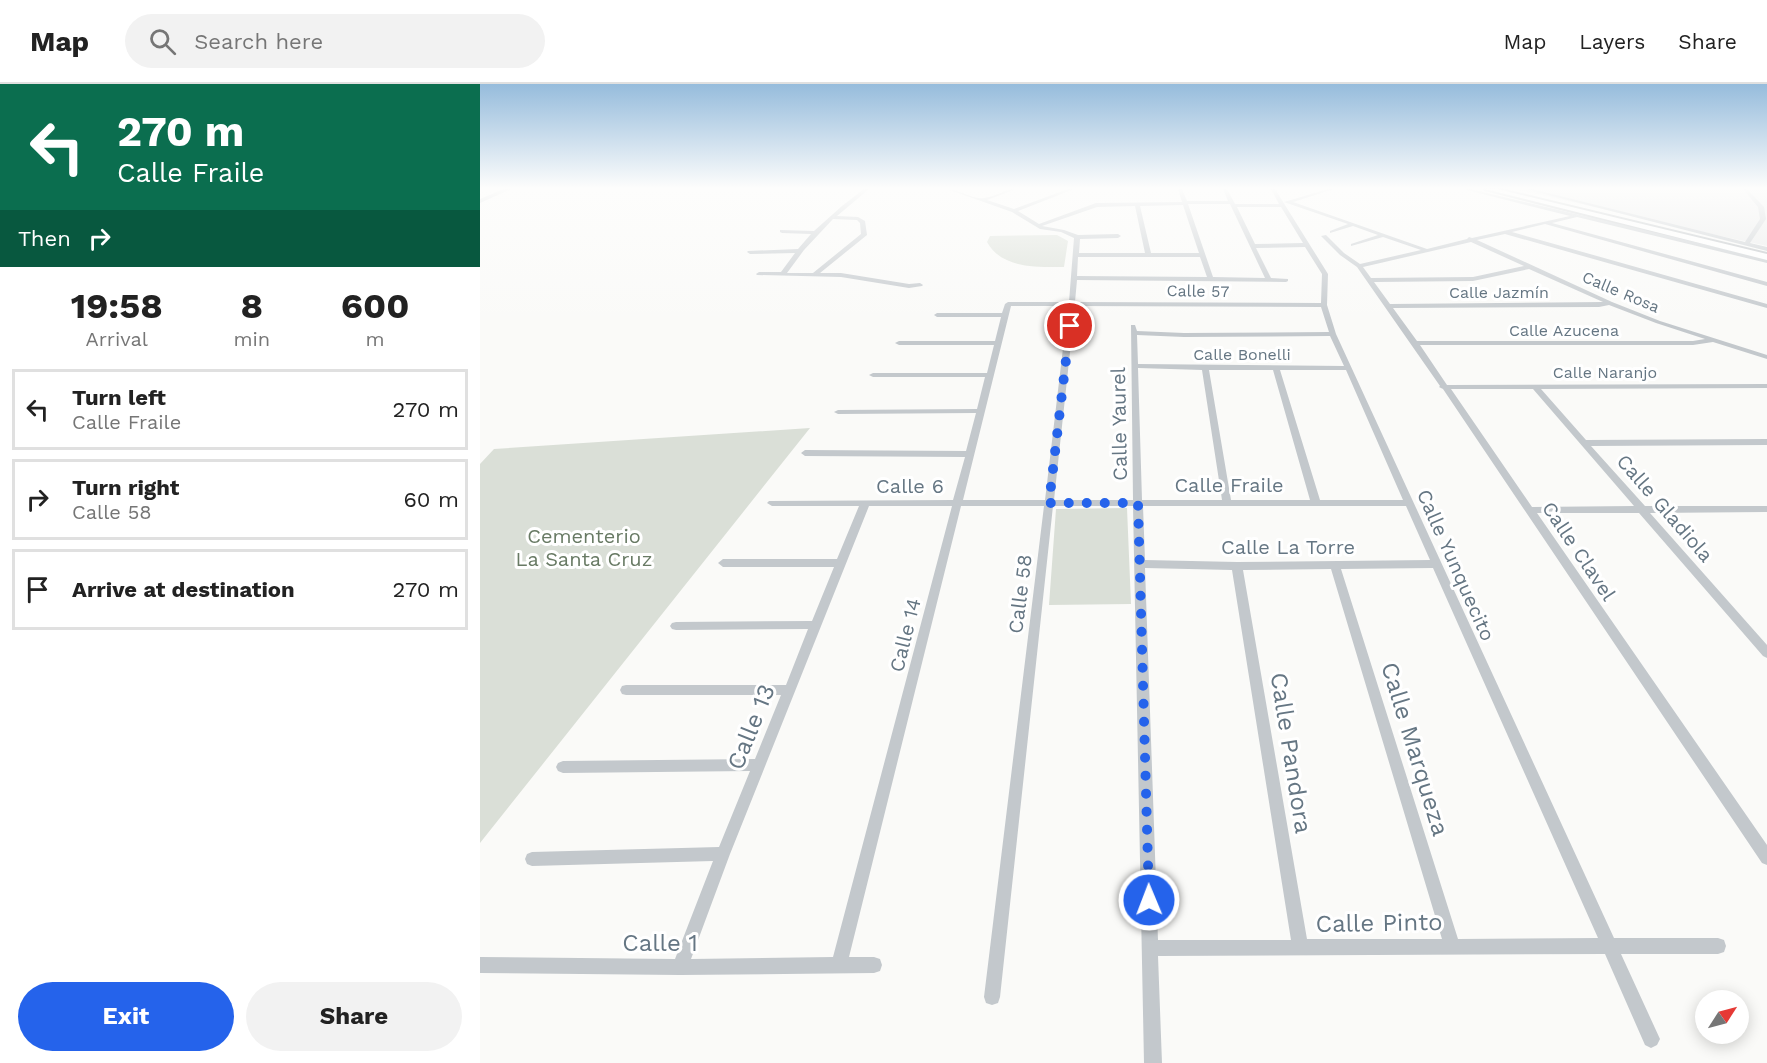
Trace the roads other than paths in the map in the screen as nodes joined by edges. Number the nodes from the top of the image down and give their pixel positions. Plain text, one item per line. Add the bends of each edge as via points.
1 (814, 235) edge
2 (864, 235) edge
3 (1071, 235) edge
4 (1144, 235) edge
5 (1196, 235) edge
6 (1248, 235) edge
7 (1302, 235) edge
8 (1383, 235) joint
9 (1488, 235) edge
10 (1518, 235) edge
11 (1588, 235) edge
12 (1671, 235) edge
13 (1677, 235) edge
14 (1687, 235) edge
15 (1709, 235) edge
16 (1752, 235) edge
17 (1118, 236) dead end
18 (1324, 236) dead end
19 (1077, 237) junction
20 (1469, 239) junction
21 (1307, 244) junction
22 (1746, 244) junction
23 (1353, 245) dead end
24 (1254, 246) junction
25 (1425, 249) junction
26 (799, 251) junction
27 (750, 252) dead end
28 (1077, 255) junction
29 (1148, 255) junction
30 (1203, 255) junction
31 (1767, 255) edge
32 (1359, 266) junction
33 (1529, 267) junction
34 (784, 272) junction
35 (759, 273) dead end
36 (815, 274) junction
37 (1074, 278) junction
38 (1211, 280) junction
39 (1269, 280) junction
40 (1286, 280) dead end
41 (1369, 280) junction
42 (1767, 284) edge
43 (920, 285) dead end
44 (1610, 303) junction
45 (1072, 304) junction
46 (1324, 305) junction
47 (1387, 306) junction
48 (1767, 306) edge
49 (1006, 309) junction
50 (937, 315) dead end
51 (1333, 334) junction
52 (1714, 341) junction
53 (899, 343) dead end
54 (997, 343) junction
55 (1415, 343) junction
56 (1767, 357) edge
57 (1136, 366) junction
58 (1205, 368) junction
59 (1276, 368) junction
60 (1348, 368) junction
61 (873, 375) dead end
62 (989, 375) junction
63 (1767, 386) edge
64 (1443, 387) junction
65 (1535, 387) junction
66 (980, 411) junction
67 (838, 412) dead end
68 (1767, 442) edge
69 (1585, 443) junction
70 (806, 453) dead end
71 (968, 454) junction
72 (772, 503) dead end
73 (1049, 503) junction
74 (1138, 503) junction
75 (1227, 503) junction
76 (1316, 503) junction
77 (1408, 503) junction
78 (865, 504) junction
79 (957, 504) junction
80 (1767, 509) edge
81 (1529, 510) junction
82 (1642, 510) junction
83 (723, 563) dead end
84 (840, 564) junction
85 (1140, 564) junction
86 (1436, 564) junction
87 (1335, 565) junction
88 (1237, 566) junction
89 (815, 625) junction
90 (676, 626) dead end
91 (1767, 653) edge
92 (626, 690) dead end
93 (790, 690) junction
94 (760, 765) junction
95 (563, 767) dead end
96 (723, 854) junction
97 (1767, 858) edge
98 (532, 859) dead end
99 (1452, 946) junction
100 (1718, 946) dead end
101 (1151, 948) junction
102 (1300, 948) junction
103 (1611, 951) junction
104 (839, 964) junction
105 (480, 965) edge
106 (874, 965) dead end
107 (680, 967) junction
108 (992, 997) dead end
109 (1651, 1039) dead end
110 (1153, 1063) edge

1 - 26 street
2 - 36 street
3 - 19 street
4 - 29 street
5 - 30 street
6 - 24 street
7 - 21 street, Calle Yunquecito
8 - 23 street
8 - 25 street
9 - 20 street
10 - 48 street
11 - 42 street
12 - 31 street
13 - 31 main road
14 - 31 main road
15 - 22 street
16 - 22 street
17 - 19 street
18 - 32 street, Calle Clavel
19 - 28 street, Calle 58
20 - 25 street
20 - 33 street, Calle Rosa
21 - 24 street
21 - 46 street, Calle Yunquecito via 1325,274
22 - 31 street
24 - 39 street
25 - 32 street
26 - 27 street
26 - 34 street
28 - 29 street
28 - 37 street, Calle 58
29 - 30 street
30 - 38 street
32 - 41 street, Calle Clavel
33 - 41 street via 1473,279
33 - 44 street, Calle Rosa
34 - 35 street
34 - 36 street
36 - 43 street
37 - 38 street
37 - 45 street, Calle 58
38 - 39 street
39 - 40 street
41 - 47 street, Calle Clavel
44 - 47 street, Calle Jazmín
44 - 52 street, Calle Rosa
45 - 46 street, Calle 57
45 - 49 street, Calle 57
45 - 73 street, Calle 58
46 - 51 street, Calle Yunquecito
47 - 55 street, Calle Clavel
49 - 50 street, Calle 57
49 - 54 street, Calle 14
51 - 57 street, Calle Yaurel via 1184,335 1134,329
51 - 60 street, Calle Yunquecito
52 - 55 street, Calle Azucena
52 - 56 street, Calle Rosa
53 - 54 street
54 - 62 street, Calle 14
55 - 64 street, Calle Clavel
57 - 58 street, Calle Bonelli
57 - 74 street, Calle Yaurel
58 - 59 street, Calle Bonelli
58 - 75 street
59 - 60 street, Calle Bonelli
59 - 76 street
60 - 77 street, Calle Yunquecito
61 - 62 street
62 - 66 street, Calle 14
63 - 65 street, Calle Naranjo
64 - 65 street, Calle Naranjo
64 - 81 street, Calle Clavel
65 - 69 street, Calle Gladiola
66 - 67 street
66 - 71 street, Calle 14
68 - 69 street
69 - 82 street, Calle Gladiola
70 - 71 street
71 - 79 street, Calle 14
72 - 78 street, Calle 6
73 - 74 street, Calle Fraile
73 - 79 street, Calle 6
73 - 108 street, Calle 58
74 - 75 street, Calle Fraile
74 - 85 street, Calle Yaurel
75 - 76 street, Calle Fraile
76 - 77 street, Calle Fraile
77 - 86 street, Calle Yunquecito
78 - 79 street, Calle 6
78 - 84 street, Calle 13
79 - 104 street, Calle 14
80 - 82 street
81 - 82 street
81 - 97 street, Calle Clavel
82 - 91 street, Calle Gladiola
83 - 84 street
84 - 89 street, Calle 13
85 - 88 street, Calle La Torre
85 - 101 street, Calle Yaurel
86 - 87 street, Calle La Torre
86 - 103 street, Calle Yunquecito
87 - 88 street, Calle La Torre
87 - 99 street, Calle Marqueza
88 - 102 street, Calle Pandora
89 - 90 street
89 - 93 street, Calle 13
92 - 93 street
93 - 94 street, Calle 13
94 - 95 street
94 - 96 street, Calle 13
96 - 98 street
96 - 107 street, Calle 13
99 - 102 street, Calle Pinto
99 - 103 street, Calle Pinto
100 - 103 street, Calle Pinto
101 - 102 street, Calle Pinto
101 - 110 street, Calle Yaurel
103 - 109 street
104 - 106 street, Calle 1
104 - 107 street, Calle 1
105 - 107 street, Calle 1

